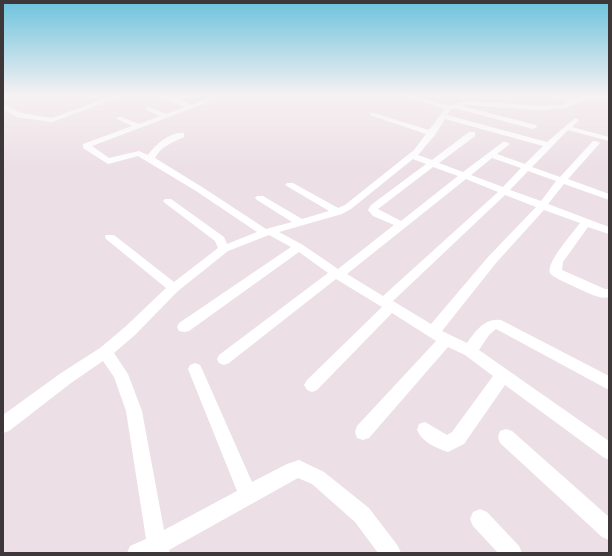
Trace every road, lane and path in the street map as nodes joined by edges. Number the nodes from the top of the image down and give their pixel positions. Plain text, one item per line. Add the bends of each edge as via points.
1 (123, 120) edge
2 (154, 120) edge
3 (392, 120) edge
4 (440, 120) edge
5 (457, 120) edge
6 (503, 120) edge
7 (575, 120) dead end
8 (137, 126) junction
9 (533, 127) dead end
10 (567, 128) junction
11 (432, 132) junction
12 (472, 134) dead end
13 (181, 135) dead end
14 (609, 139) edge
15 (596, 142) dead end
16 (506, 144) dead end
17 (548, 145) junction
18 (491, 155) junction
19 (413, 156) junction
20 (150, 159) junction
21 (432, 164) junction
22 (525, 168) junction
23 (464, 176) junction
24 (562, 180) junction
25 (290, 186) dead end
26 (505, 190) junction
27 (608, 194) edge
28 (260, 198) dead end
29 (168, 201) dead end
30 (543, 205) junction
31 (338, 212) junction
32 (300, 222) junction
33 (586, 222) junction
34 (402, 225) junction
35 (609, 231) edge
36 (267, 232) junction
37 (110, 237) dead end
38 (299, 247) junction
39 (224, 249) junction
40 (337, 274) junction
41 (174, 288) junction
42 (609, 293) edge
43 (387, 304) junction
44 (184, 327) dead end
45 (439, 336) junction
46 (470, 351) junction
47 (106, 352) junction
48 (224, 359) dead end
49 (194, 369) dead end
50 (503, 375) junction
51 (607, 382) dead end
52 (312, 385) dead end
53 (3, 425) edge
54 (425, 430) dead end
55 (363, 432) dead end
56 (506, 437) dead end
57 (609, 451) edge
58 (248, 495) junction
59 (480, 519) dead end
60 (609, 530) edge
61 (159, 549) edge
62 (137, 553) edge
63 (391, 553) edge
64 (512, 553) edge

1 - 8 street
2 - 8 street
3 - 11 street
4 - 11 street
5 - 17 street
6 - 9 street
7 - 10 street
8 - 20 street via 86,146 108,161 139,153
10 - 14 street
10 - 17 street
11 - 19 street
12 - 21 street
13 - 20 street via 152,153
15 - 24 street
16 - 18 street
17 - 22 street
18 - 22 street
18 - 23 street
19 - 21 street
19 - 31 street
20 - 36 street
21 - 23 street
21 - 34 street via 374,207 373,210 377,214
22 - 24 street
22 - 26 street
23 - 26 street
23 - 34 street
24 - 27 street
24 - 30 street
25 - 31 street
26 - 30 street
26 - 43 street
28 - 32 street
29 - 39 street via 220,239
30 - 33 street
30 - 45 street via 492,260
31 - 32 street
32 - 36 street
33 - 35 street
33 - 42 street via 557,262 556,272 604,294
34 - 40 street
36 - 38 street
36 - 39 street
37 - 41 street
38 - 40 street
38 - 44 street
39 - 41 street
40 - 43 street
40 - 48 street
41 - 47 street
43 - 45 street
43 - 52 street
45 - 46 street
45 - 55 street
46 - 50 street
46 - 51 street via 484,331 494,324 501,325
47 - 53 street
47 - 61 street via 121,374 134,411
49 - 58 street
50 - 54 street via 458,438 448,444
50 - 57 street
56 - 60 street
58 - 61 street
58 - 63 street via 299,469 318,478 362,515
59 - 64 street
61 - 62 street

